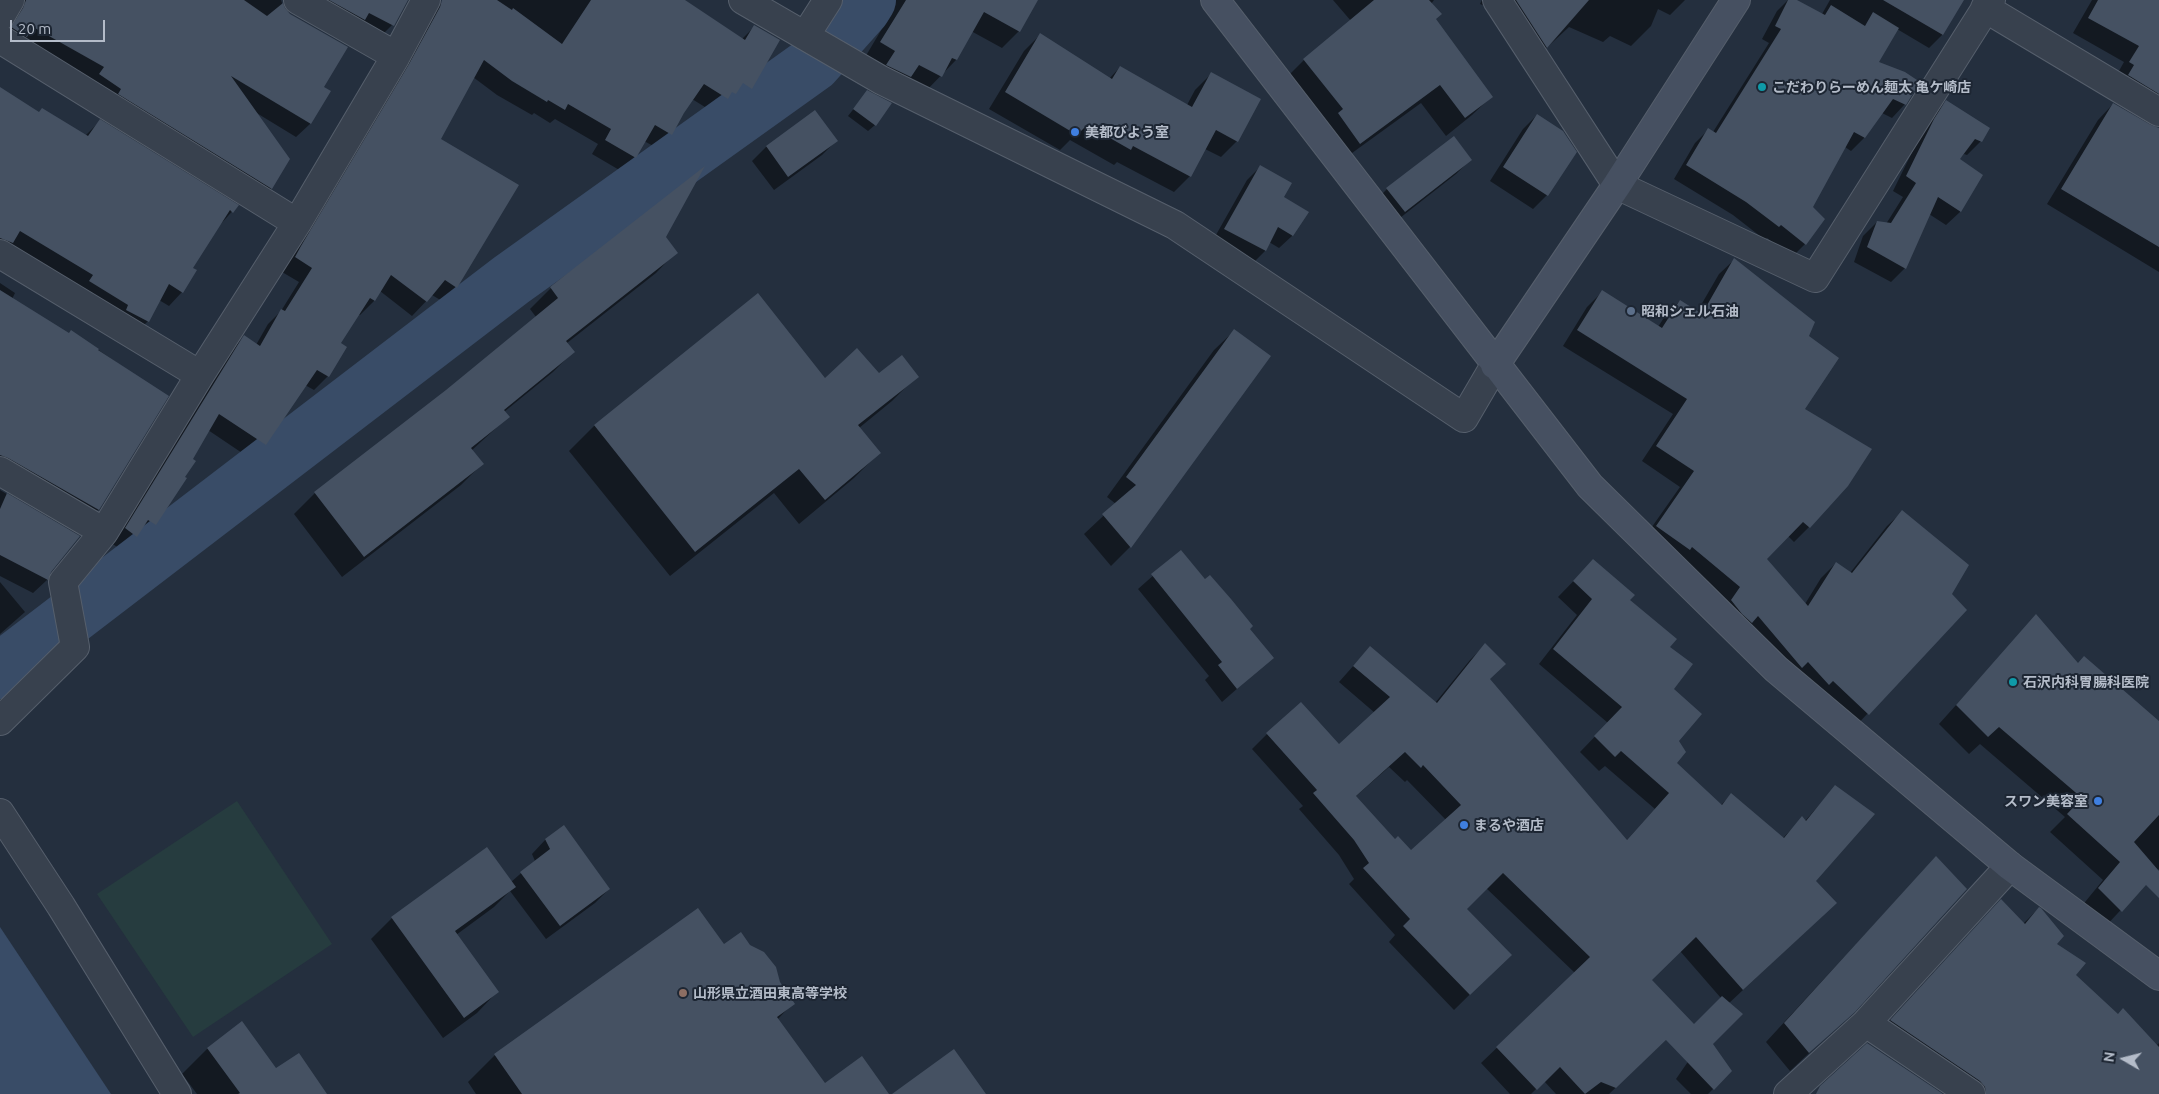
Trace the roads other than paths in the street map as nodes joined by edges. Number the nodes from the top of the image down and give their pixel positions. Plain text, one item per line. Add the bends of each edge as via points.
1 (10, 0) edge
2 (298, 0) edge
3 (426, 0) edge
4 (744, 0) edge
5 (828, 0) edge
6 (1215, 0) edge
7 (1497, 0) edge
8 (1736, 0) edge
9 (1988, 4) edge
10 (0, 17) edge
11 (805, 36) junction
12 (0, 39) edge
13 (396, 56) junction
14 (2159, 112) edge
15 (1617, 185) junction
16 (297, 223) junction
17 (0, 254) edge
18 (1495, 365) junction
19 (200, 375) junction
20 (0, 471) edge
21 (104, 532) junction
22 (0, 721) edge
23 (0, 813) edge
24 (2010, 866) junction
25 (2159, 976) edge
26 (1866, 1023) junction
27 (177, 1094) edge
28 (1788, 1094) edge
29 (1971, 1094) edge

1 - 10 street
2 - 13 street
3 - 13 street
4 - 11 street
5 - 11 street
6 - 18 street
7 - 15 street
8 - 15 street
9 - 14 street
9 - 15 street via 1816,278
11 - 18 street via 881,80 1175,225 1464,418
12 - 16 street
13 - 16 street
15 - 18 street
16 - 19 street
17 - 19 street
18 - 24 street via 1590,486 1776,669
19 - 21 street
20 - 21 street
21 - 22 street via 63,582 76,647
23 - 27 street
24 - 25 street
24 - 26 street
26 - 28 street
26 - 29 street

